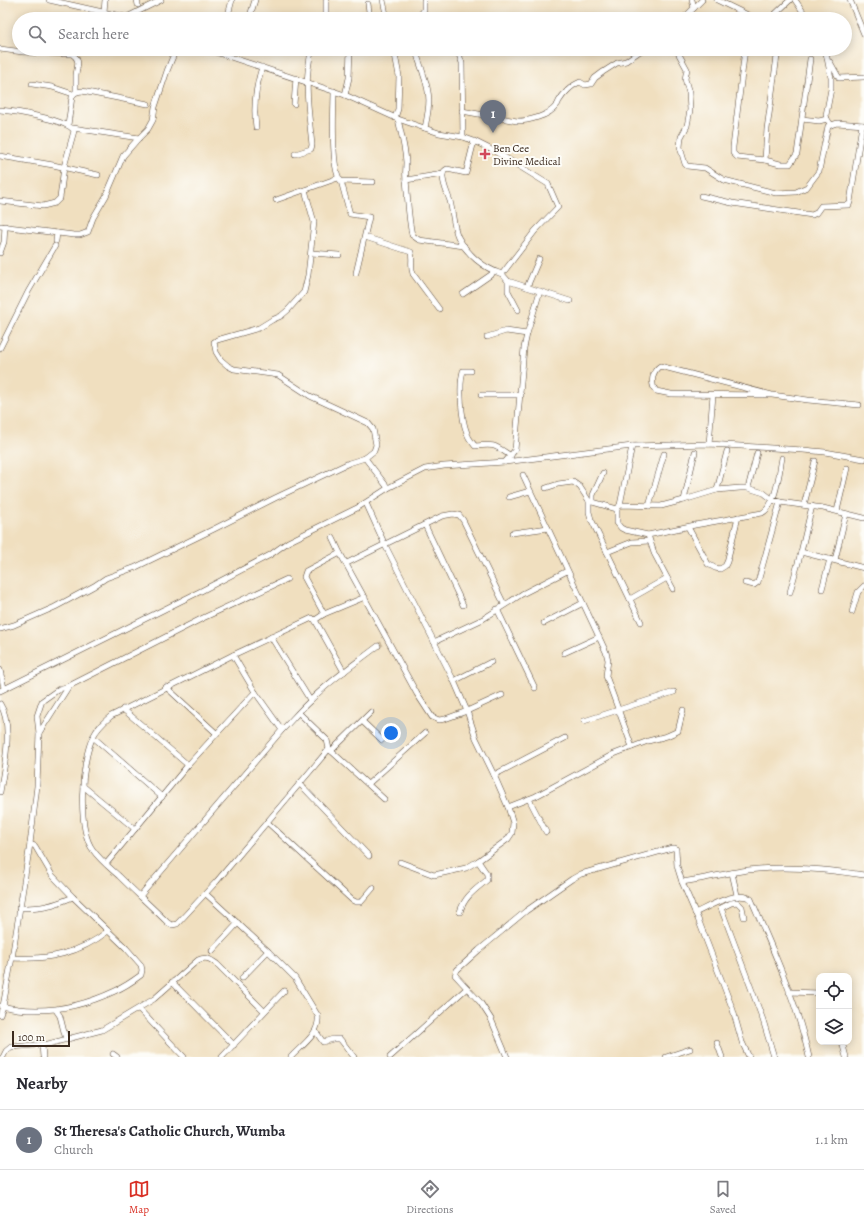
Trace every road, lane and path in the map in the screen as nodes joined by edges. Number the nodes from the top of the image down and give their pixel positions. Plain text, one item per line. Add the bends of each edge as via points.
1 (49, 0) edge
2 (105, 0) edge
3 (161, 0) edge
4 (232, 0) edge
5 (255, 0) edge
6 (326, 0) edge
7 (383, 0) edge
8 (424, 0) edge
9 (692, 0) edge
10 (702, 0) edge
11 (717, 0) edge
12 (790, 0) edge
13 (795, 0) edge
14 (850, 0) edge
15 (368, 4) dead end
16 (694, 8) junction
17 (104, 12) joint
18 (137, 12) edge
19 (229, 12) edge
20 (251, 12) edge
21 (326, 12) edge
22 (369, 12) edge
23 (386, 12) edge
24 (422, 12) edge
25 (690, 12) edge
26 (742, 12) edge
27 (777, 12) edge
28 (803, 12) edge
29 (864, 34) edge
30 (0, 49) edge
31 (12, 51) edge
32 (75, 56) edge
33 (173, 56) edge
34 (229, 56) edge
35 (310, 56) edge
36 (350, 56) edge
37 (395, 56) edge
38 (417, 56) edge
39 (460, 56) edge
40 (633, 56) edge
41 (680, 56) edge
42 (744, 56) edge
43 (777, 56) edge
44 (826, 56) edge
45 (828, 56) edge
46 (810, 60) dead end
47 (262, 66) junction
48 (864, 77) edge
49 (296, 78) junction
50 (308, 82) junction
51 (32, 84) dead end
52 (334, 91) junction
53 (74, 93) junction
54 (345, 95) junction
55 (148, 104) dead end
56 (294, 104) dead end
57 (0, 110) edge
58 (462, 111) junction
59 (397, 118) junction
60 (802, 119) junction
61 (827, 119) junction
62 (831, 125) junction
63 (863, 125) edge
64 (70, 127) junction
65 (256, 127) dead end
66 (425, 128) junction
67 (463, 137) junction
68 (140, 138) junction
69 (474, 141) junction
70 (295, 154) dead end
71 (0, 156) edge
72 (765, 160) junction
73 (64, 167) junction
74 (98, 174) dead end
75 (443, 174) junction
76 (340, 179) junction
77 (406, 180) junction
78 (373, 182) dead end
79 (305, 190) junction
80 (701, 196) dead end
81 (0, 200) edge
82 (276, 200) dead end
83 (2, 226) edge
84 (57, 233) junction
85 (365, 237) junction
86 (464, 246) junction
87 (0, 253) edge
88 (311, 253) junction
89 (339, 256) dead end
90 (539, 259) dead end
91 (493, 271) junction
92 (356, 273) dead end
93 (502, 274) junction
94 (508, 281) junction
95 (527, 287) junction
96 (540, 291) junction
97 (464, 294) dead end
98 (570, 301) dead end
99 (439, 309) dead end
100 (518, 310) dead end
101 (527, 334) junction
102 (487, 337) dead end
103 (0, 348) edge
104 (471, 371) dead end
105 (480, 395) dead end
106 (521, 395) junction
107 (713, 395) junction
108 (772, 395) junction
109 (859, 405) dead end
110 (709, 444) junction
111 (632, 446) junction
112 (696, 452) dead end
113 (727, 452) dead end
114 (757, 453) dead end
115 (664, 454) dead end
116 (511, 456) junction
117 (365, 458) junction
118 (782, 458) dead end
119 (864, 459) edge
120 (815, 461) dead end
121 (505, 462) junction
122 (847, 468) dead end
123 (603, 473) dead end
124 (523, 475) dead end
125 (388, 488) junction
126 (546, 488) dead end
127 (748, 488) junction
128 (716, 490) junction
129 (530, 491) junction
130 (509, 497) dead end
131 (684, 500) junction
132 (773, 500) junction
133 (591, 501) junction
134 (780, 502) junction
135 (366, 503) junction
136 (804, 505) junction
137 (649, 506) junction
138 (812, 506) junction
139 (618, 507) junction
140 (837, 511) junction
141 (846, 514) junction
142 (738, 517) junction
143 (864, 518) edge
144 (425, 525) junction
145 (688, 527) junction
146 (548, 528) junction
147 (512, 533) dead end
148 (333, 538) dead end
149 (649, 538) junction
150 (385, 545) junction
151 (607, 552) junction
152 (801, 552) junction
153 (340, 553) junction
154 (832, 559) junction
155 (346, 563) junction
156 (864, 568) edge
157 (567, 571) junction
158 (667, 578) junction
159 (287, 579) dead end
160 (745, 583) dead end
161 (864, 586) edge
162 (673, 589) dead end
163 (822, 589) dead end
164 (790, 592) dead end
165 (365, 597) junction
166 (630, 599) junction
167 (504, 604) junction
168 (583, 604) junction
169 (463, 605) dead end
170 (498, 609) junction
171 (852, 612) dead end
172 (324, 614) junction
173 (315, 620) junction
174 (641, 622) dead end
175 (544, 623) dead end
176 (0, 629) edge
177 (271, 637) junction
178 (599, 637) junction
179 (434, 642) junction
180 (378, 646) tunnel mouth
181 (564, 653) dead end
182 (233, 655) junction
183 (491, 662) dead end
184 (0, 670) edge
185 (344, 672) junction
186 (454, 681) junction
187 (69, 686) junction
188 (166, 687) junction
189 (534, 688) dead end
190 (2, 689) edge
191 (255, 692) junction
192 (674, 692) dead end
193 (502, 695) dead end
194 (310, 700) junction
195 (0, 704) edge
196 (123, 709) junction
197 (619, 709) junction
198 (683, 710) dead end
199 (468, 711) junction
200 (371, 712) dead end
201 (299, 713) junction
202 (362, 721) junction
203 (584, 721) dead end
204 (282, 730) junction
205 (39, 733) junction
206 (216, 733) junction
207 (425, 733) dead end
208 (93, 737) junction
209 (565, 738) dead end
210 (382, 740) dead end
211 (632, 747) junction
212 (330, 750) junction
213 (188, 765) junction
214 (494, 775) junction
215 (300, 784) junction
216 (368, 784) junction
217 (83, 786) junction
218 (0, 792) edge
219 (162, 797) junction
220 (384, 799) dead end
221 (529, 799) junction
222 (508, 807) junction
223 (267, 822) junction
224 (135, 829) junction
225 (546, 832) dead end
226 (30, 844) junction
227 (369, 856) dead end
228 (478, 861) junction
229 (400, 862) dead end
230 (106, 864) junction
231 (732, 873) junction
232 (864, 876) edge
233 (682, 882) junction
234 (373, 888) dead end
235 (206, 894) junction
236 (737, 895) junction
237 (140, 896) junction
238 (73, 897) junction
239 (19, 908) junction
240 (460, 912) dead end
241 (695, 913) junction
242 (744, 917) dead end
243 (238, 923) junction
244 (108, 931) junction
245 (212, 951) dead end
246 (268, 951) junction
247 (12, 958) junction
248 (242, 978) dead end
249 (172, 982) junction
250 (467, 988) junction
251 (284, 991) dead end
252 (789, 992) junction
253 (816, 994) edge
254 (2, 1006) edge
255 (56, 1010) junction
256 (139, 1010) junction
257 (264, 1011) junction
258 (0, 1015) edge
259 (316, 1032) junction
260 (66, 1040) junction
261 (717, 1043) dead end
262 (42, 1045) junction
263 (234, 1045) junction
264 (843, 1045) edge
265 (690, 1050) dead end
266 (3, 1057) edge
267 (43, 1057) edge
268 (184, 1057) edge
269 (222, 1057) edge
270 (291, 1057) edge
271 (354, 1057) edge
272 (390, 1057) edge
273 (507, 1057) edge
274 (666, 1057) edge
275 (722, 1057) edge
276 (749, 1057) edge
277 (774, 1057) edge
278 (809, 1057) edge
279 (846, 1057) edge

1 - 17 street
2 - 17 street
3 - 18 street
4 - 19 street
5 - 20 street
6 - 21 street
7 - 23 street
8 - 24 street
9 - 16 street
10 - 16 street
11 - 26 street
12 - 27 street
13 - 28 street
14 - 29 street
15 - 22 street
16 - 25 street
30 - 31 street
32 - 53 street via 79,63
33 - 68 street via 153,120
34 - 47 street
35 - 50 street
36 - 54 street
37 - 59 street via 399,76
38 - 66 street via 429,94 430,104
39 - 58 street via 462,63
40 - 58 street via 603,72 591,84 576,84 559,100 554,109 539,117 516,121
41 - 62 street via 687,69 685,79 689,93 690,110 680,147 687,166 705,168 724,180 776,193 796,192 807,187 819,171 828,126
42 - 72 street via 733,153 737,157
43 - 72 street
44 - 61 street via 831,78
45 - 48 street via 839,78
46 - 60 street
47 - 49 street
47 - 65 street via 255,98
49 - 50 street
49 - 56 street
50 - 52 street
50 - 70 street via 312,145 311,149
51 - 53 street
52 - 54 street
52 - 76 street via 335,160
53 - 55 street via 82,91
53 - 64 street
54 - 59 street
57 - 64 street via 43,117
58 - 67 street
59 - 66 street
59 - 77 street via 406,161
60 - 61 street
60 - 72 street via 794,160 790,164 780,164
61 - 62 street
62 - 63 street
63 - 80 street via 849,205 821,206 812,215
64 - 68 street
64 - 73 street via 74,131
66 - 67 street
67 - 69 street
68 - 84 street via 123,156 88,232 80,235
69 - 75 street via 466,173 447,170
69 - 93 street via 548,184 558,208 535,230
71 - 73 street
73 - 74 street
73 - 81 street via 60,198 55,203 43,206
75 - 77 street
75 - 86 street via 458,236
76 - 78 street
76 - 79 street
76 - 85 street via 350,214 369,218
77 - 86 street via 412,235 419,240
79 - 82 street
79 - 88 street via 314,222
83 - 84 street
83 - 87 street via 4,242
84 - 103 street via 55,243
85 - 92 street
85 - 99 street via 411,252 413,274
86 - 91 street via 479,263
88 - 89 street
88 - 117 street via 304,292 288,310 259,328 217,340 214,347 221,360 234,369 278,375 310,396 368,423 373,428 376,445 374,451
90 - 95 street
91 - 93 street
91 - 97 street
93 - 94 street
94 - 95 street
94 - 100 street via 508,291
95 - 96 street
96 - 98 street
96 - 101 street
101 - 102 street via 506,331
101 - 106 street
104 - 116 street via 463,371 461,392 468,436 475,446 494,446
105 - 106 street
106 - 116 street via 516,450
107 - 108 street
107 - 108 street via 660,392 652,383 655,370 660,366 671,368
107 - 110 street
108 - 109 street
110 - 111 street
110 - 119 street via 826,452
111 - 121 street
111 - 139 street
112 - 131 street
113 - 128 street
114 - 127 street
115 - 137 street
116 - 121 street
117 - 125 street
117 - 176 street via 275,498 136,567 106,578 55,607
118 - 132 street
120 - 136 street
121 - 125 street via 433,467
122 - 140 street
123 - 133 street
124 - 129 street
125 - 135 street
126 - 133 street via 574,482
127 - 128 street
127 - 132 street via 764,493
128 - 131 street
129 - 130 street
129 - 146 street
131 - 137 street via 661,506
132 - 134 street
132 - 142 street via 762,513
133 - 139 street
133 - 151 street via 591,519
134 - 136 street
134 - 160 street via 758,582 754,585
135 - 150 street
135 - 190 street via 288,542 203,590
136 - 138 street
137 - 139 street
138 - 140 street
138 - 152 street
139 - 149 street via 617,523 620,528
140 - 141 street
141 - 143 street
141 - 154 street
142 - 145 street
142 - 145 street via 727,562 720,569 708,564
144 - 150 street
144 - 167 street via 442,516 459,514
144 - 169 street
145 - 149 street
146 - 147 street
146 - 157 street
148 - 153 street
149 - 151 street
149 - 158 street
150 - 155 street
150 - 179 street
151 - 166 street
152 - 154 street
152 - 164 street
153 - 155 street
153 - 172 street via 306,570 304,574
154 - 156 street
154 - 163 street
155 - 165 street
157 - 167 street
157 - 168 street
158 - 162 street
158 - 166 street
159 - 187 street via 203,618
161 - 171 street via 859,589
165 - 172 street
165 - 199 street via 386,640 432,717 439,720
166 - 174 street
167 - 170 street
168 - 175 street
168 - 178 street
170 - 179 street via 483,619
170 - 189 street
172 - 173 street
173 - 177 street via 312,618
173 - 185 street
177 - 182 street
177 - 194 street
178 - 181 street
178 - 197 street via 608,660 606,676
179 - 186 street
180 - 185 street
182 - 188 street
182 - 191 street
183 - 186 street
184 - 190 street
185 - 194 street
186 - 199 street
187 - 205 street
187 - 205 street via 59,689 42,701 37,716
188 - 196 street
188 - 206 street
191 - 204 street
191 - 206 street
192 - 197 street
193 - 199 street
194 - 201 street
195 - 218 street via 4,711 7,730
196 - 208 street via 98,728
196 - 213 street
197 - 203 street
197 - 211 street
198 - 211 street via 678,732
199 - 214 street via 476,738
200 - 202 street
201 - 204 street
201 - 212 street via 327,740
202 - 210 street
202 - 212 street
204 - 237 street
205 - 226 street via 37,786
206 - 213 street
207 - 216 street
208 - 217 street via 88,750
208 - 219 street
209 - 214 street
211 - 221 street
212 - 215 street
212 - 216 street
213 - 219 street
214 - 222 street
215 - 223 street
215 - 227 street
216 - 220 street
217 - 224 street
217 - 230 street via 83,822 86,836 92,849
219 - 224 street
221 - 222 street
221 - 225 street
222 - 228 street via 513,824 512,833 508,839
223 - 234 street via 352,900 361,902
223 - 235 street
224 - 230 street
226 - 238 street via 35,846 52,875
226 - 239 street
228 - 229 street via 466,868 434,876
228 - 240 street via 487,874 487,880 466,898
230 - 237 street
231 - 232 street via 788,868
231 - 233 street
231 - 236 street
233 - 241 street
233 - 250 street via 675,848 581,874 526,911 457,970 455,975
235 - 237 street via 177,924 172,925
235 - 243 street
236 - 241 street
236 - 252 street via 751,899
238 - 239 street via 41,908
238 - 244 street
239 - 247 street
241 - 276 street
242 - 277 street via 742,907 737,902 721,908 768,1034
243 - 245 street
243 - 246 street
244 - 247 street via 90,943 62,954 34,959
244 - 255 street via 141,965 141,975 115,991
246 - 248 street
246 - 259 street via 295,978 315,1008 319,1022
247 - 254 street
249 - 256 street
249 - 257 street via 204,957 210,959
249 - 263 street
250 - 272 street
250 - 273 street via 491,1019
251 - 257 street
252 - 253 street
252 - 278 street
254 - 255 street via 32,1011
254 - 258 street
255 - 260 street
256 - 260 street via 102,1030
256 - 268 street
257 - 263 street
259 - 270 street
259 - 271 street via 323,1042 333,1038 340,1039
260 - 262 street
261 - 275 street
262 - 266 street via 11,1048
262 - 267 street
263 - 269 street
264 - 279 street
265 - 274 street

